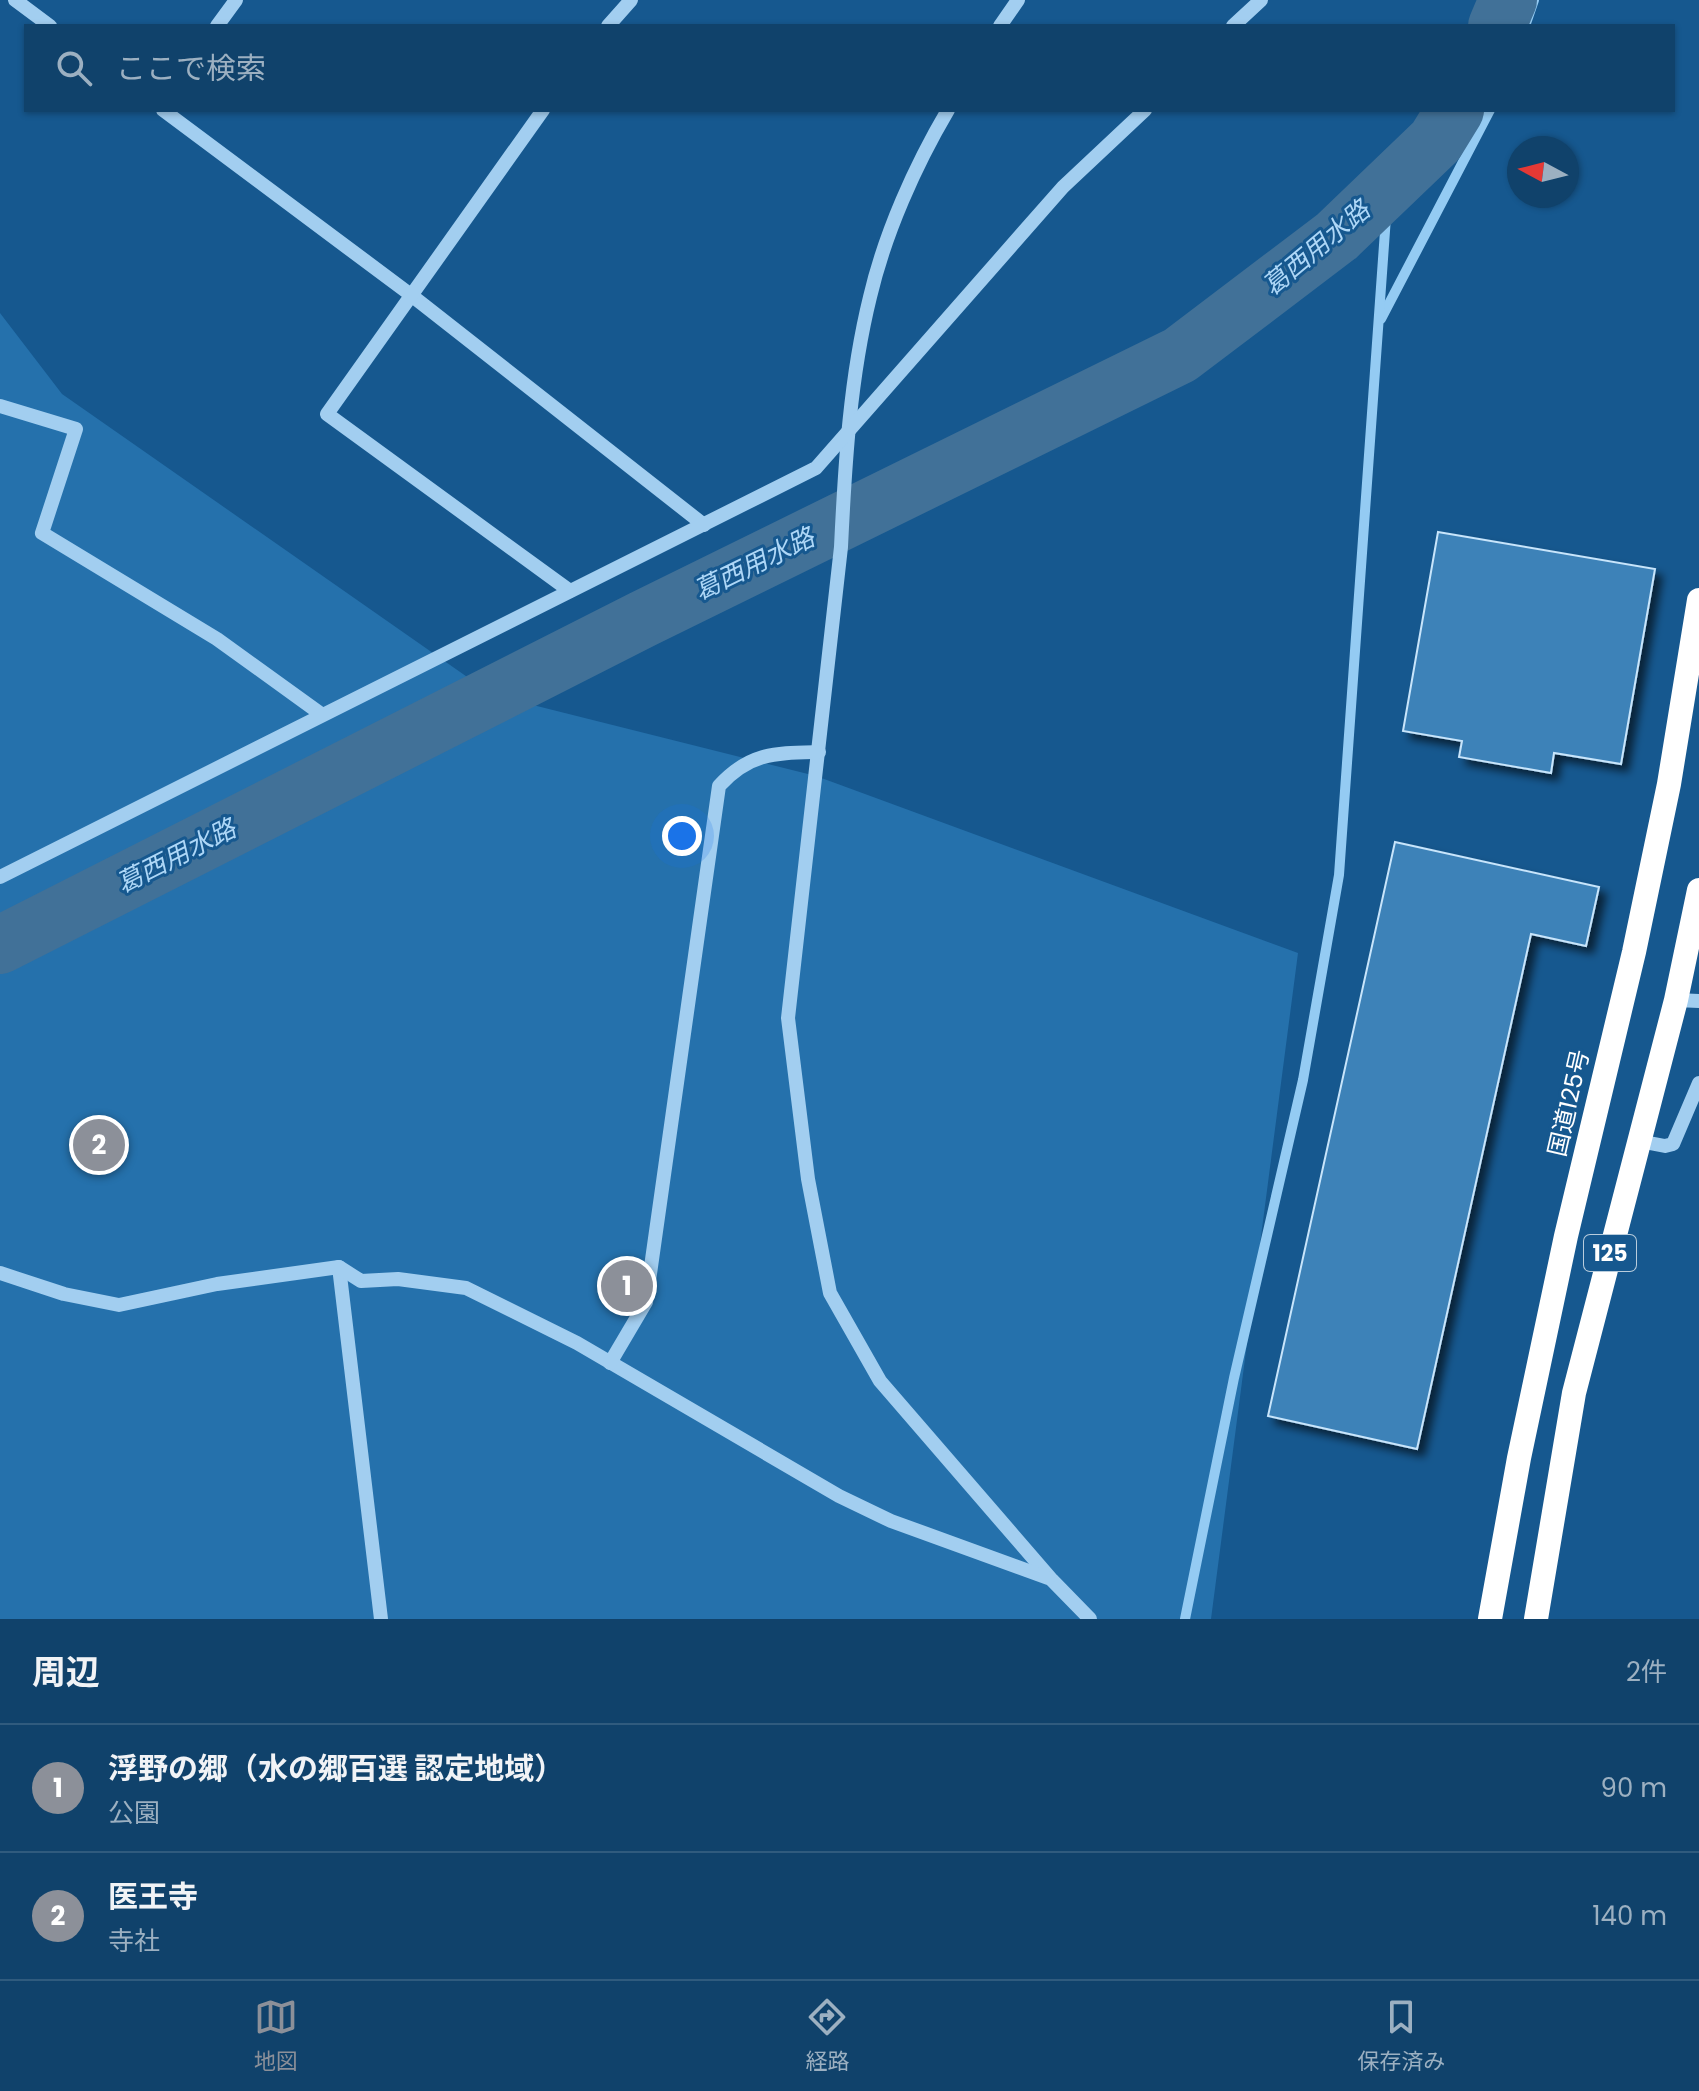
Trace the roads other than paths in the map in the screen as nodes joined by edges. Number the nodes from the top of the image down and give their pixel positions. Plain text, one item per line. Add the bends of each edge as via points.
1 (15, 0) edge
2 (236, 0) edge
3 (631, 0) edge
4 (1018, 0) edge
5 (1261, 0) edge
6 (47, 24) edge
7 (218, 24) edge
8 (610, 24) edge
9 (1001, 24) edge
10 (1235, 24) edge
11 (166, 112) edge
12 (542, 112) edge
13 (947, 112) edge
14 (1143, 112) edge
15 (411, 295) junction
16 (0, 406) edge
17 (849, 429) junction
18 (704, 525) junction
19 (570, 591) junction
20 (1699, 600) edge
21 (321, 714) junction
22 (819, 752) junction
23 (0, 877) edge
24 (1699, 890) edge
25 (1687, 1000) edge
26 (1699, 1083) edge
27 (1639, 1141) junction
28 (339, 1267) junction
29 (0, 1273) edge
30 (610, 1363) junction
31 (1052, 1580) junction
32 (381, 1619) edge
33 (1090, 1619) edge
34 (1490, 1619) edge
35 (1536, 1619) edge

1 - 6 street
2 - 7 street
3 - 8 street
4 - 9 street
5 - 10 street
11 - 15 street
12 - 15 street
13 - 17 street via 911,184 870,296
14 - 17 street via 1063,187
15 - 18 street
15 - 19 street via 327,414
16 - 21 street via 76,429 42,533 217,639
17 - 18 street via 816,468
17 - 22 street
18 - 19 street
19 - 21 street
20 - 34 highway, 国道125号 / 125 via 1669,784 1566,1236
21 - 23 street
22 - 30 street via 770,753 735,769 719,786 646,1302
22 - 31 street via 788,1018 808,1179 830,1293 880,1381
24 - 25 highway, 125
25 - 27 highway, 125
26 - 27 street via 1673,1144
27 - 35 highway, 125 via 1574,1393
28 - 29 street via 217,1284 119,1305
28 - 30 street via 361,1281 398,1279 466,1288
28 - 32 street
30 - 31 street via 839,1496 891,1521
31 - 33 street

